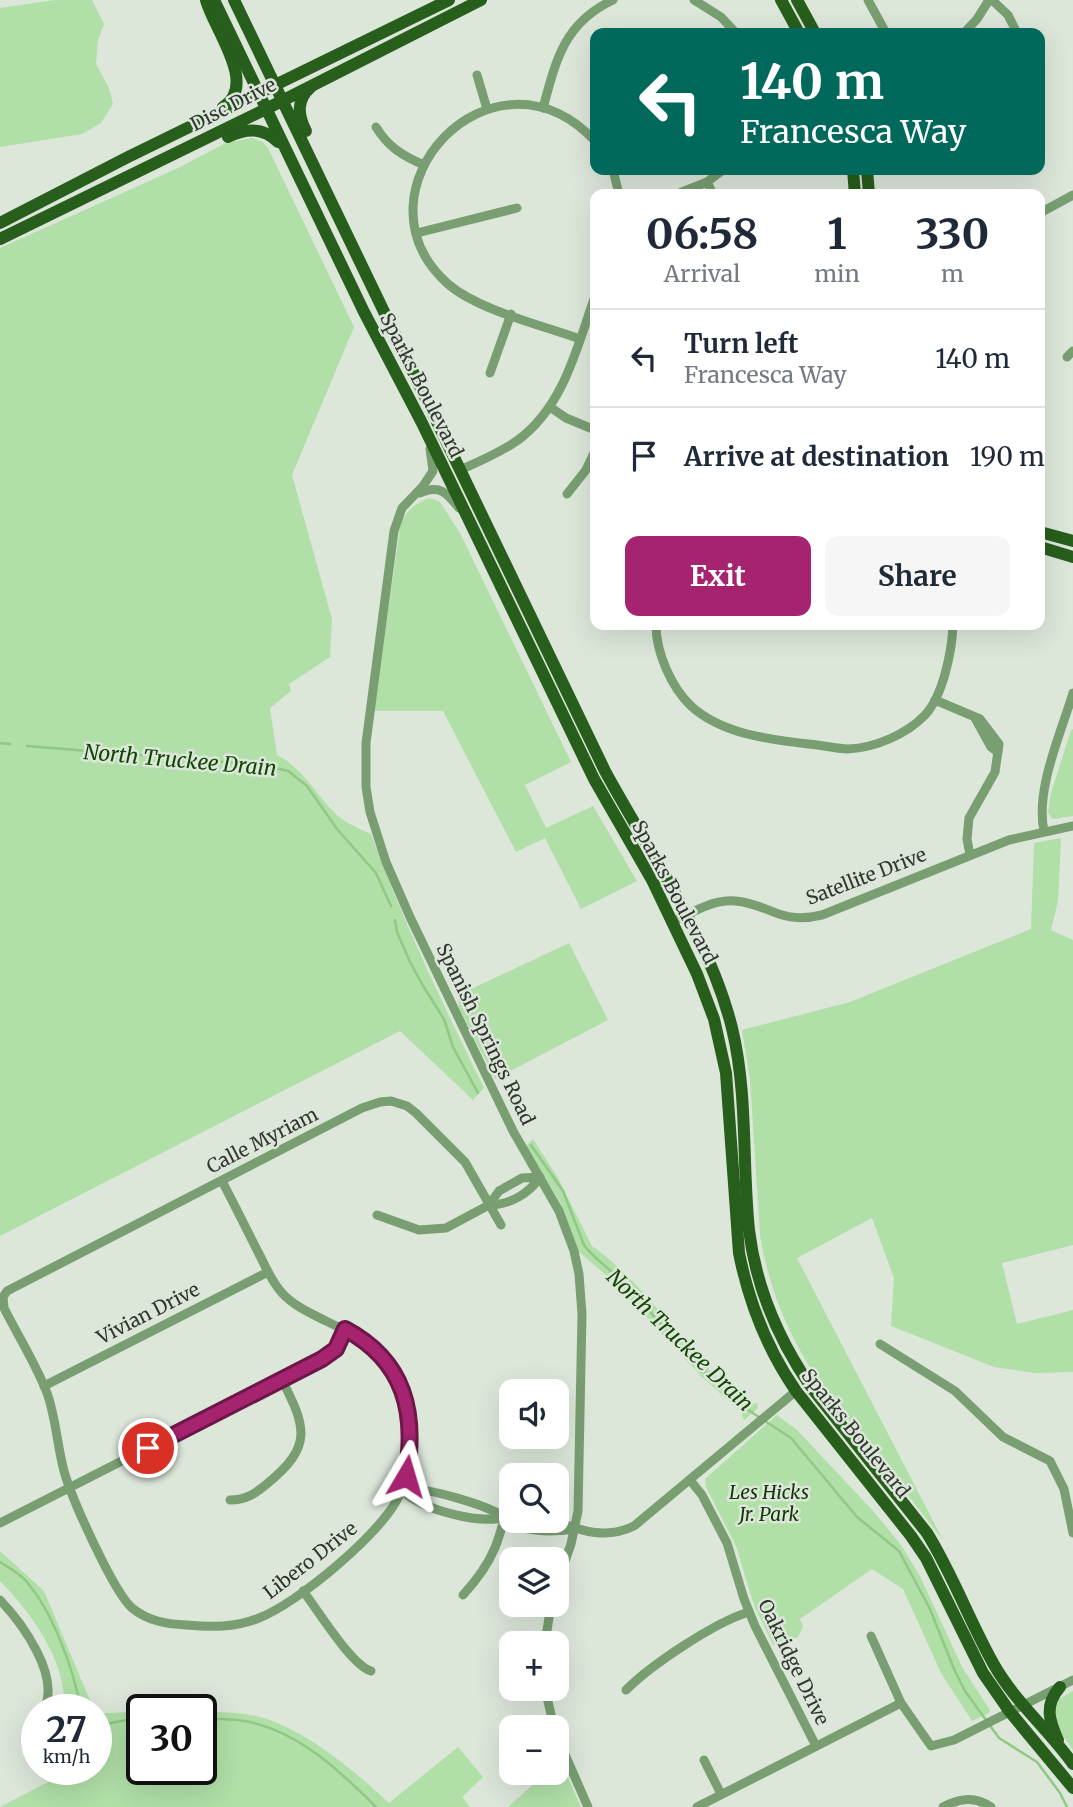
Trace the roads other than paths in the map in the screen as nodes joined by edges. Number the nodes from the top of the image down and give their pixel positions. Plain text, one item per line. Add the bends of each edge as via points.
1 (206, 0) edge
2 (214, 0) edge
3 (234, 0) edge
4 (449, 0) edge
5 (481, 0) edge
6 (613, 0) edge
7 (694, 0) edge
8 (781, 0) edge
9 (797, 0) edge
10 (868, 0) edge
11 (991, 0) edge
12 (732, 28) edge
13 (796, 28) edge
14 (813, 28) edge
15 (883, 28) edge
16 (968, 28) edge
17 (1014, 28) edge
18 (477, 75) dead end
19 (315, 83) junction
20 (276, 86) junction
21 (258, 93) junction
22 (283, 100) junction
23 (544, 108) junction
24 (266, 109) junction
25 (487, 109) junction
26 (199, 122) junction
27 (376, 127) dead end
28 (590, 136) edge
29 (288, 156) junction
30 (424, 165) junction
31 (143, 170) junction
32 (716, 175) edge
33 (707, 182) junction
34 (690, 189) edge
35 (710, 189) edge
36 (1073, 195) edge
37 (333, 207) junction
38 (517, 208) dead end
39 (1045, 211) edge
40 (0, 223) edge
41 (417, 233) junction
42 (0, 239) edge
43 (511, 314) junction
44 (590, 321) edge
45 (580, 339) junction
46 (383, 348) junction
47 (490, 373) dead end
48 (550, 407) junction
49 (424, 427) junction
50 (590, 428) edge
51 (590, 462) edge
52 (460, 470) junction
53 (567, 494) dead end
54 (412, 498) junction
55 (469, 522) junction
56 (1045, 533) edge
57 (1073, 541) edge
58 (1045, 549) edge
59 (1073, 557) edge
60 (507, 600) junction
61 (656, 630) edge
62 (952, 630) edge
63 (1073, 693) edge
64 (935, 700) junction
65 (1073, 826) edge
66 (1044, 831) junction
67 (970, 855) junction
68 (685, 915) junction
69 (672, 922) junction
70 (540, 1177) junction
71 (222, 1181) junction
72 (489, 1205) junction
73 (377, 1215) dead end
74 (501, 1225) dead end
75 (268, 1272) junction
76 (4, 1297) joint
77 (345, 1329) junction
78 (783, 1342) junction
79 (880, 1344) dead end
80 (282, 1380) junction
81 (44, 1386) junction
82 (796, 1391) junction
83 (690, 1480) junction
84 (69, 1488) junction
85 (892, 1488) junction
86 (402, 1490) junction
87 (230, 1500) dead end
88 (499, 1518) edge
89 (0, 1523) edge
90 (569, 1526) edge
91 (569, 1529) edge
92 (575, 1529) junction
93 (502, 1533) edge
94 (1073, 1533) edge
95 (569, 1547) edge
96 (303, 1591) junction
97 (463, 1595) dead end
98 (0, 1600) edge
99 (749, 1612) junction
100 (872, 1636) dead end
101 (371, 1671) dead end
102 (1073, 1681) edge
103 (1060, 1687) junction
104 (626, 1690) dead end
105 (48, 1694) edge
106 (901, 1703) junction
107 (1023, 1705) junction
108 (1010, 1712) junction
109 (816, 1746) junction
110 (1062, 1750) junction
111 (704, 1760) dead end
112 (1073, 1763) edge
113 (569, 1764) edge
114 (1073, 1788) edge
115 (721, 1794) junction
116 (588, 1807) edge
117 (697, 1807) edge
118 (943, 1807) edge
119 (991, 1807) edge

1 - 26 main road via 232,58 237,88 229,104
2 - 21 main road, Sparks Boulevard
3 - 20 main road, Sparks Boulevard
4 - 20 main road, Disc Drive
5 - 19 main road, Disc Drive
6 - 23 street via 571,33 557,59
7 - 12 street
8 - 13 main road
9 - 14 main road
10 - 15 street
11 - 16 street
11 - 17 street
18 - 25 street
19 - 22 main road, Disc Drive
19 - 37 main road via 301,98 300,117
20 - 21 main road, Disc Drive
20 - 22 main road, Sparks Boulevard
21 - 24 main road, Sparks Boulevard
21 - 26 main road, Disc Drive
22 - 24 main road, Disc Drive
22 - 37 main road, Sparks Boulevard
23 - 25 street
23 - 28 street via 574,122
24 - 29 main road, Sparks Boulevard
24 - 31 main road, Disc Drive
25 - 30 street via 451,129
26 - 40 main road, Disc Drive
27 - 30 street via 398,153
29 - 31 main road via 268,133 251,130
29 - 46 main road, Sparks Boulevard
30 - 41 street via 415,191
31 - 42 main road, Disc Drive
32 - 33 street
33 - 34 street
33 - 35 street
36 - 39 street
37 - 52 main road, Sparks Boulevard
38 - 41 street
41 - 43 street via 429,260 447,283 472,300
43 - 45 street
43 - 47 street
44 - 45 street
45 - 48 street
46 - 49 main road, Sparks Boulevard
46 - 52 main road via 416,396 451,465
48 - 50 street
48 - 52 street via 518,440
49 - 54 street, Spanish Springs Road via 433,471
49 - 55 main road, Sparks Boulevard
51 - 53 street
52 - 60 main road via 459,482
52 - 68 main road, Sparks Boulevard via 605,771
54 - 55 street via 429,489 444,491
54 - 70 street, Spanish Springs Road via 398,517 385,597 366,743 370,811 406,907 501,1107
55 - 60 main road, Sparks Boulevard
56 - 57 main road
58 - 59 main road
60 - 69 main road, Sparks Boulevard via 594,779
61 - 64 street via 669,676 693,707 727,727 774,740 849,749 909,728
62 - 64 street
63 - 66 street via 1042,794
64 - 67 street via 981,719 999,744 995,772 969,818
65 - 66 street, Satellite Drive
66 - 67 street, Satellite Drive
67 - 68 street, Satellite Drive via 809,918 783,917 735,901
68 - 69 street, Satellite Drive
68 - 78 main road, Sparks Boulevard via 731,1026 741,1079 749,1228 760,1287
69 - 82 main road, Sparks Boulevard via 706,994 719,1038 744,1279 761,1331
70 - 72 street via 530,1190 506,1203
70 - 72 street via 522,1178 499,1191
70 - 92 street, Spanish Springs Road via 567,1229 582,1298
71 - 72 street, Calle Myriam via 362,1108 391,1101 416,1113 459,1155
71 - 75 street, Libero Drive
71 - 76 street, Calle Myriam via 21,1282
72 - 73 street via 454,1224 429,1230
72 - 74 street, Calle Myriam
75 - 77 street, Libero Drive via 281,1293 298,1307
75 - 81 street, Vivian Drive
76 - 81 street, Libero Drive via 4,1308
77 - 80 street via 330,1354
77 - 86 street, Libero Drive via 383,1357 407,1404 410,1428
78 - 82 main road
78 - 85 main road, Sparks Boulevard via 811,1387
79 - 94 street via 955,1391 1003,1437 1050,1461 1065,1489
80 - 84 street
80 - 87 street via 299,1416 297,1452 286,1468 254,1494
81 - 84 street, Libero Drive
82 - 83 street
82 - 85 main road via 806,1392
82 - 108 main road, Sparks Boulevard via 926,1558 983,1673
83 - 92 street via 626,1530 602,1534
83 - 99 street, Oakridge Drive via 731,1551
84 - 89 street
84 - 96 street, Libero Drive via 122,1597 149,1619 205,1627 233,1625 270,1614
85 - 107 main road, Sparks Boulevard via 940,1554 994,1664
86 - 88 street via 416,1502 450,1512 485,1520
86 - 96 street, Libero Drive via 376,1530
90 - 92 street
91 - 92 street
92 - 95 street, Spanish Springs Road
93 - 97 street via 490,1561
96 - 101 street via 354,1659
98 - 105 street via 36,1652
99 - 104 street via 724,1621
99 - 109 street, Oakridge Drive
100 - 106 street
102 - 103 street
103 - 107 street
103 - 110 main road via 1048,1710
106 - 108 street via 931,1746 943,1745
106 - 109 street
107 - 108 street
107 - 110 main road, Sparks Boulevard
108 - 114 main road, Sparks Boulevard
109 - 115 street
110 - 112 main road, Sparks Boulevard
111 - 115 street
113 - 116 street
115 - 117 street
118 - 119 street via 968,1799

